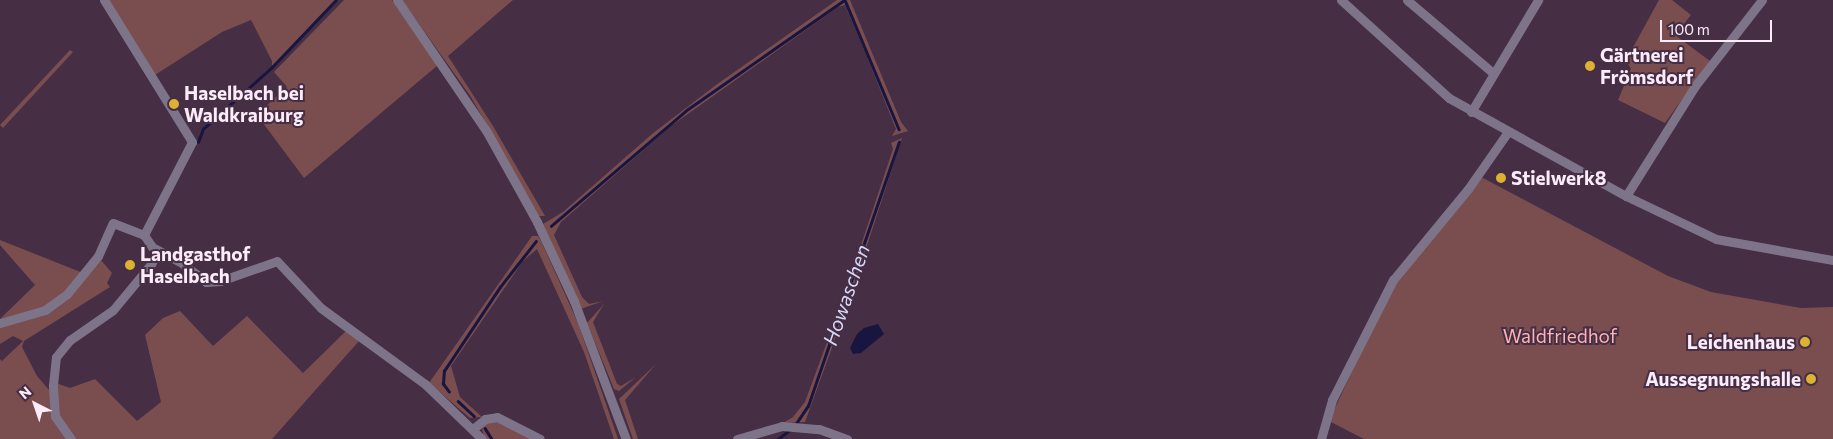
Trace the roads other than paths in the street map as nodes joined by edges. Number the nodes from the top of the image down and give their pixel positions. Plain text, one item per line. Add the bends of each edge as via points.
1 (104, 0) edge
2 (397, 0) edge
3 (1340, 0) edge
4 (1407, 0) edge
5 (1538, 0) edge
6 (1762, 0) edge
7 (1493, 73) junction
8 (1471, 112) junction
9 (1507, 133) junction
10 (1626, 196) junction
11 (144, 235) junction
12 (158, 251) junction
13 (1833, 260) edge
14 (0, 323) edge
15 (474, 428) junction
16 (71, 439) edge
17 (482, 439) edge
18 (540, 439) edge
19 (626, 439) edge
20 (737, 439) edge
21 (846, 439) edge
22 (1321, 439) edge

1 - 11 street via 192,142
2 - 19 street via 476,116 537,222 574,301
3 - 8 street via 1435,87
4 - 7 street
5 - 7 street
6 - 10 street via 1695,86
7 - 8 street
8 - 9 street
9 - 10 street
9 - 22 street via 1468,189 1393,280 1332,400
10 - 13 street via 1716,239
11 - 12 street
11 - 14 street via 113,223 98,256 67,294 45,310
12 - 15 street via 209,282 269,262 280,262 322,308 425,384
12 - 16 street via 113,310 70,340 56,357 53,384 55,416
15 - 17 street
15 - 18 street via 485,419 497,417
20 - 21 street via 786,426 798,426

